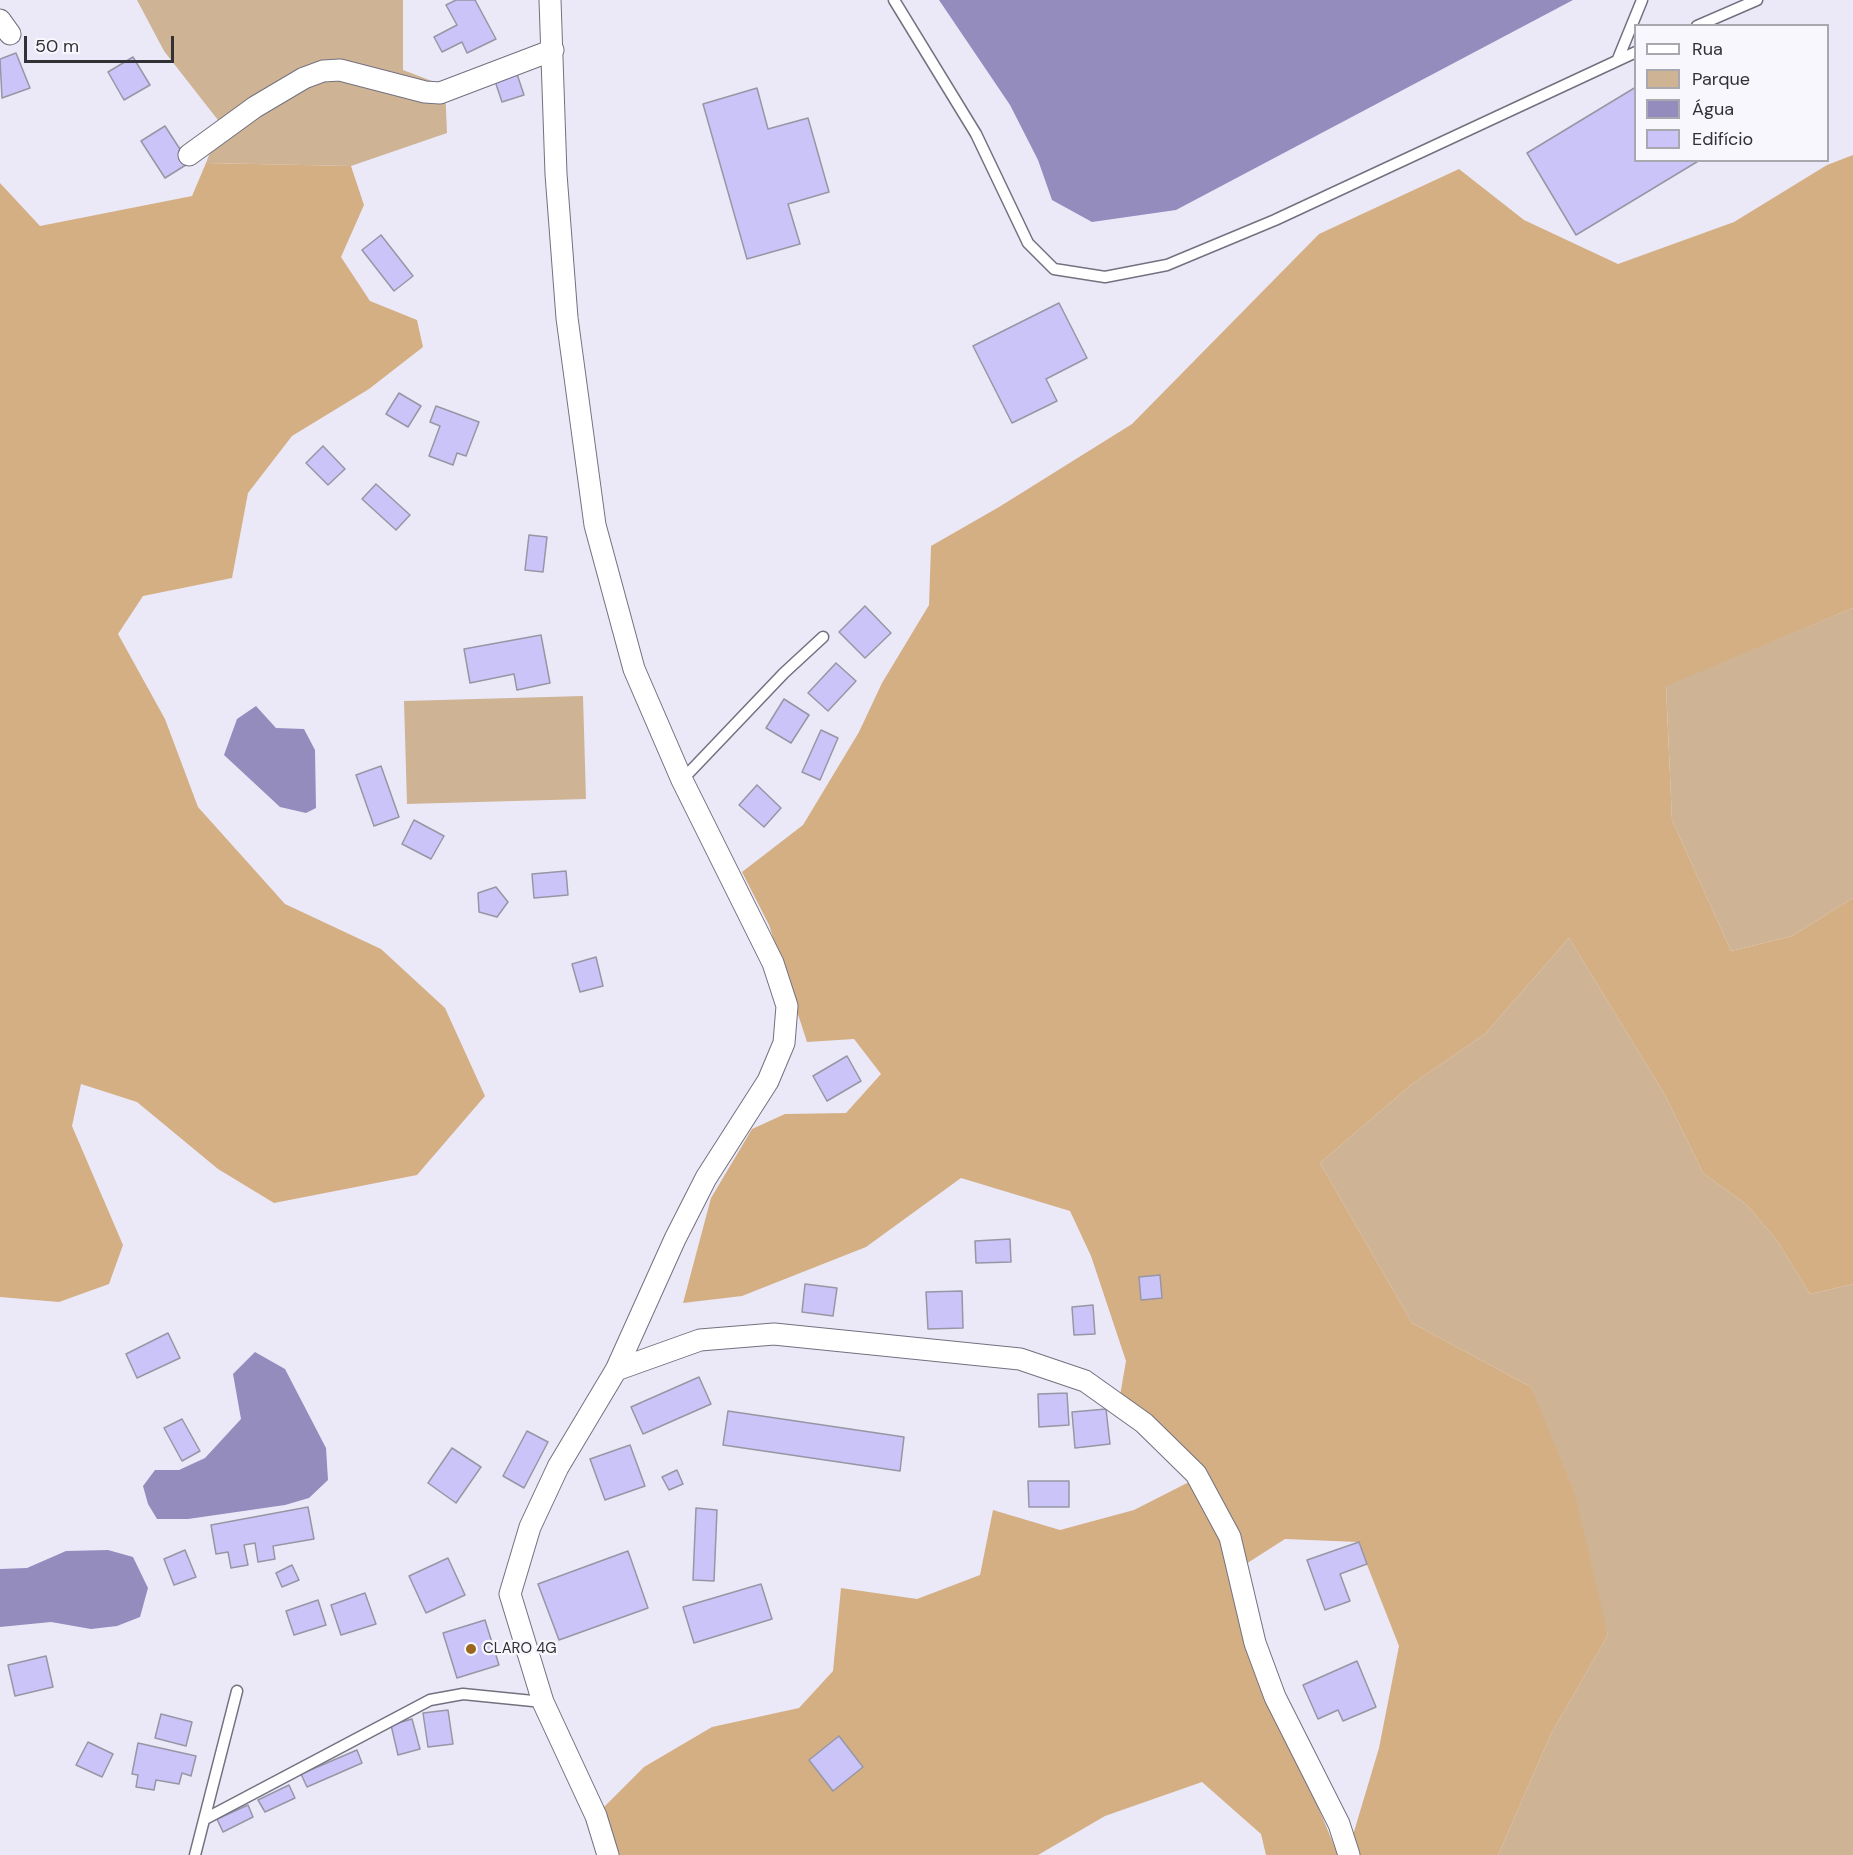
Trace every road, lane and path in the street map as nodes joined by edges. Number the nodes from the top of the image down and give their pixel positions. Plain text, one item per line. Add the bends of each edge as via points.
1 (550, 0) edge
2 (894, 0) edge
3 (1642, 0) edge
4 (1757, 0) edge
5 (1702, 24) edge
6 (553, 50) junction
7 (1634, 52) edge
8 (1618, 59) junction
9 (189, 155) dead end
10 (823, 637) dead end
11 (682, 780) junction
12 (616, 1370) junction
13 (237, 1691) dead end
14 (543, 1702) junction
15 (205, 1819) junction
16 (195, 1855) edge
17 (608, 1855) edge
18 (1350, 1855) edge

1 - 6 street
2 - 8 lane via 976,134 1028,243 1054,269 1105,277 1167,265 1275,220
3 - 8 lane
4 - 5 lane
6 - 9 street via 440,93 340,70 323,71 255,107
6 - 11 street via 556,174 567,318 595,525 634,669
7 - 8 lane
10 - 11 lane
11 - 12 street via 773,963 787,1006 784,1043 768,1081 700,1189
12 - 14 street via 558,1467 530,1527 510,1594
12 - 18 street via 700,1340 774,1334 1020,1359 1085,1381 1144,1423 1196,1474 1230,1537 1255,1642 1275,1697 1339,1824
13 - 15 lane
14 - 15 lane via 463,1694 430,1700
14 - 17 street via 596,1816
15 - 16 lane

